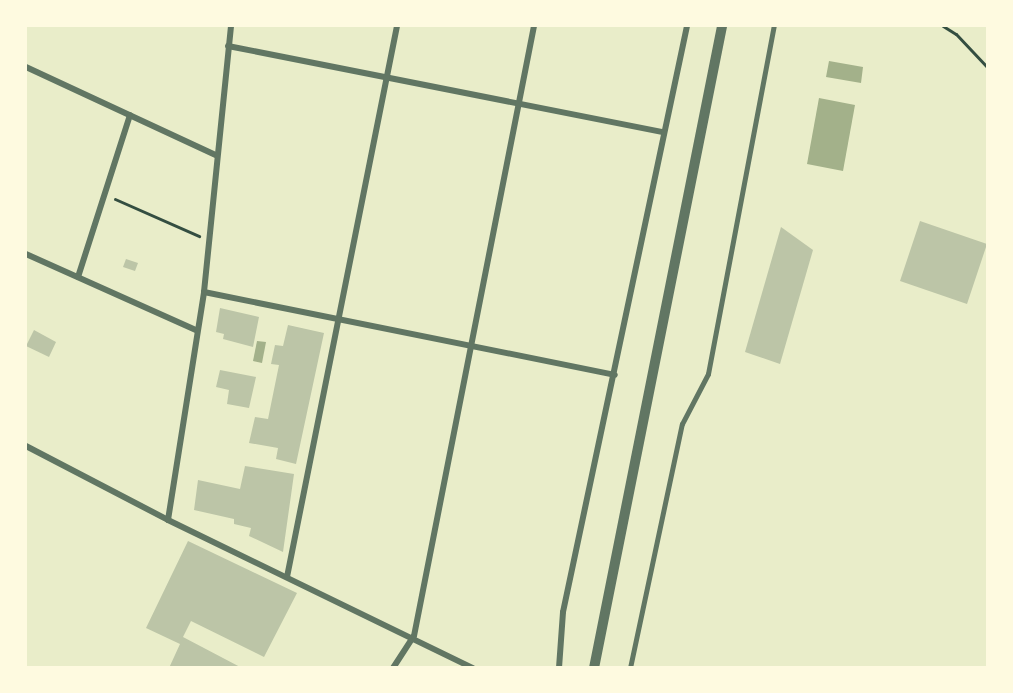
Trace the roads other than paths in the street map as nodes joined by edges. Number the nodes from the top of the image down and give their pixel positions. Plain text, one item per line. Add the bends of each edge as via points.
1 (231, 26) edge
2 (397, 26) edge
3 (534, 26) edge
4 (687, 26) edge
5 (722, 26) edge
6 (774, 26) edge
7 (228, 46) junction
8 (26, 67) edge
9 (386, 77) junction
10 (517, 104) junction
11 (130, 115) junction
12 (662, 132) junction
13 (216, 155) junction
14 (26, 254) edge
15 (78, 277) junction
16 (204, 292) junction
17 (339, 322) junction
18 (196, 330) junction
19 (471, 346) junction
20 (615, 375) junction
21 (26, 446) edge
22 (168, 520) junction
23 (287, 577) junction
24 (414, 636) junction
25 (393, 668) edge
26 (473, 668) edge
27 (559, 668) edge
28 (594, 668) edge
29 (630, 668) edge

1 - 7 street
2 - 9 street
3 - 10 street
4 - 12 street
5 - 28 street
6 - 29 lane via 708,374 682,423
7 - 9 street
7 - 13 street
8 - 11 street
9 - 10 street
9 - 17 street
10 - 12 street
10 - 19 street
11 - 13 street
11 - 15 street
12 - 20 street
13 - 16 street
14 - 15 street
15 - 18 street
16 - 17 street
16 - 18 street
17 - 19 street
17 - 23 street
18 - 22 street
19 - 20 street
19 - 24 street
20 - 27 street via 563,612
21 - 22 street
22 - 23 street
23 - 24 street
24 - 25 street
24 - 26 street

